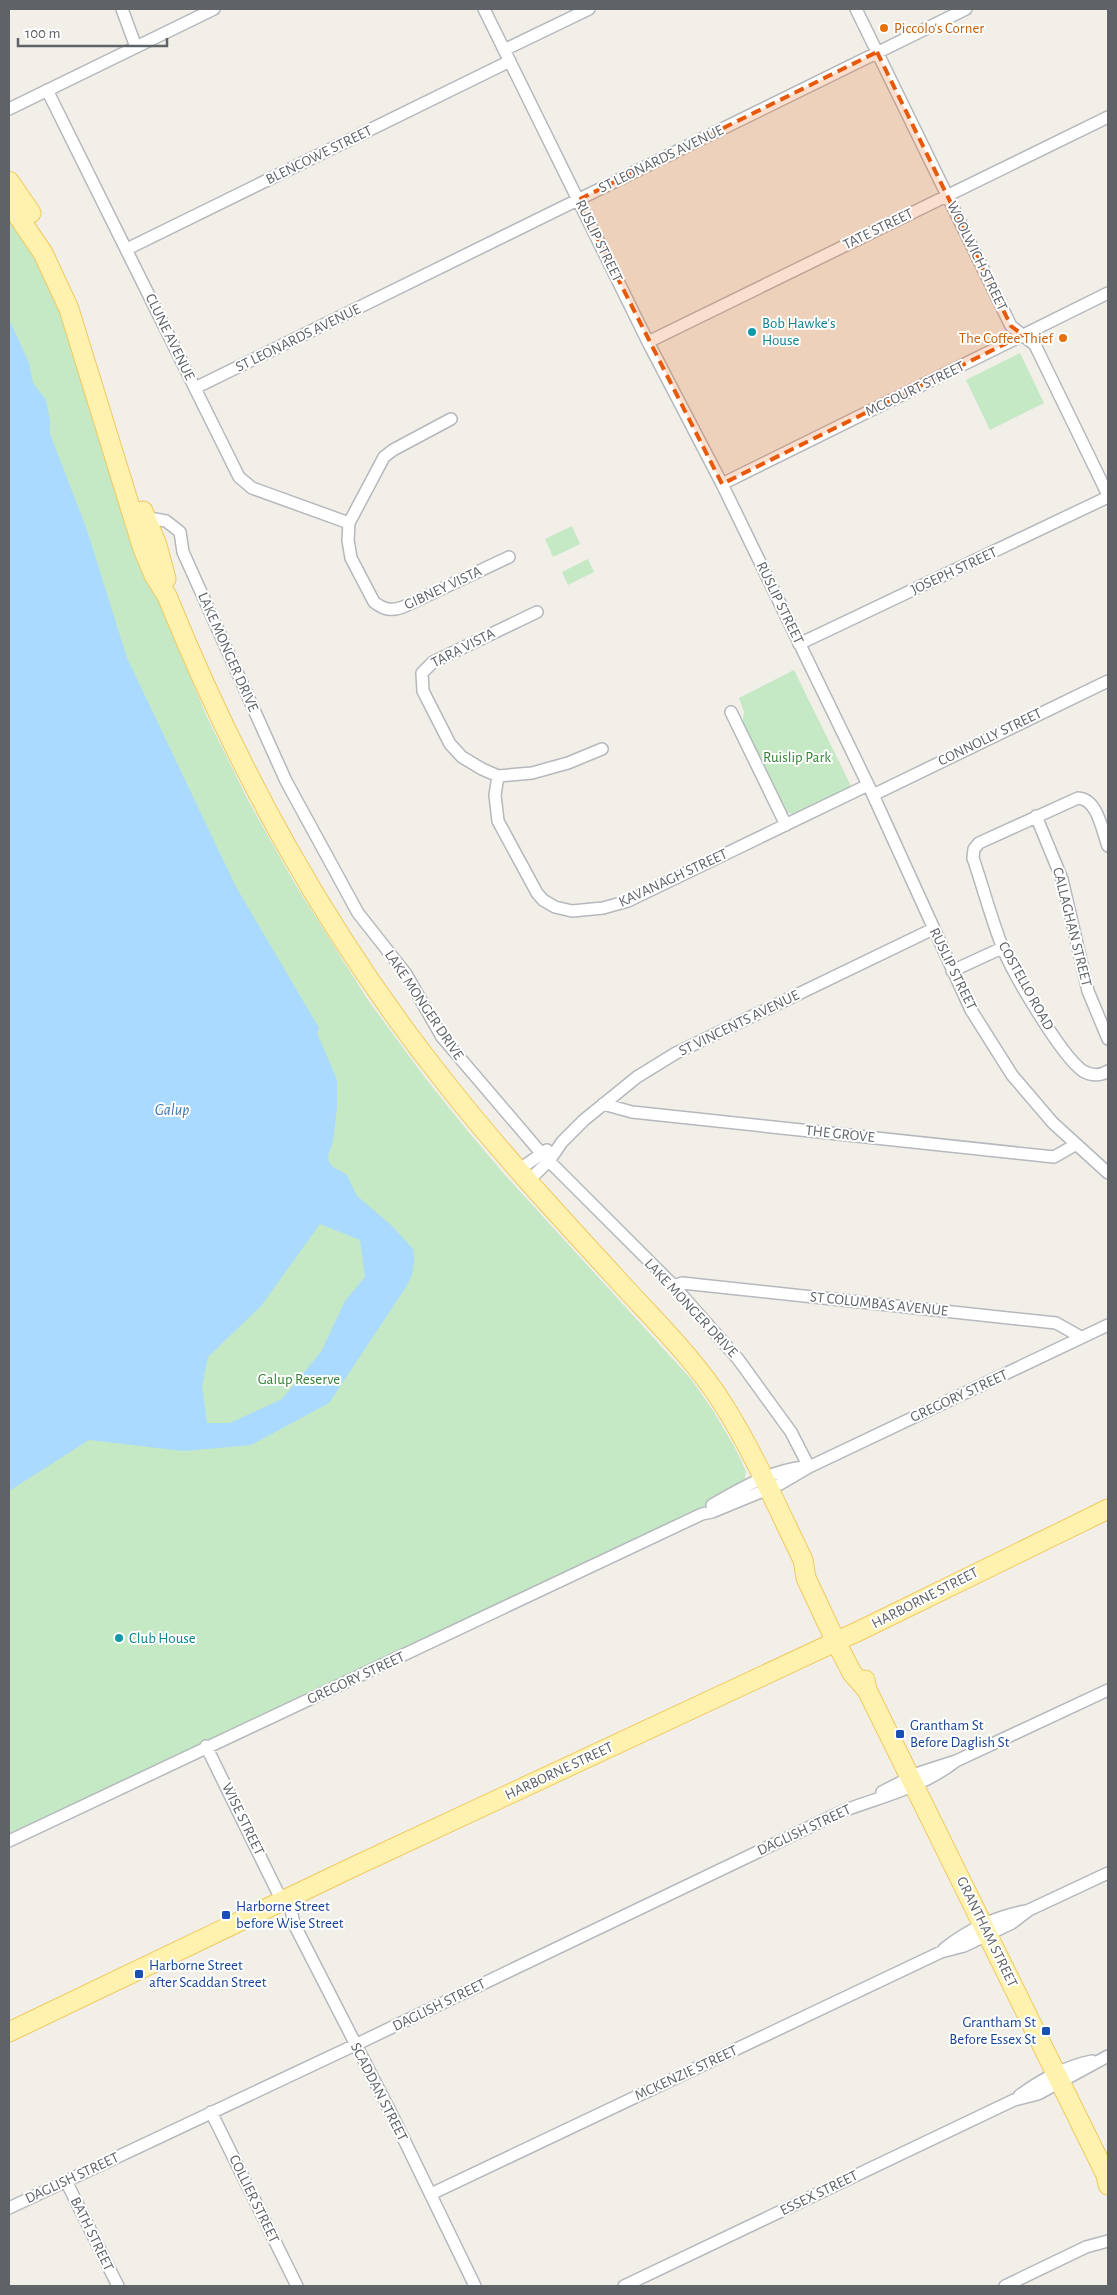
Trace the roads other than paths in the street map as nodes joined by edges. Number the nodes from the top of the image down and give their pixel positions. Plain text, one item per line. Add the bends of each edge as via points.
1 (122, 9) edge
2 (214, 9) edge
3 (484, 9) edge
4 (589, 9) edge
5 (856, 9) edge
6 (966, 9) edge
7 (136, 47) junction
8 (504, 50) junction
9 (877, 52) junction
10 (510, 61) junction
11 (47, 90) junction
12 (9, 109) edge
13 (1108, 116) edge
14 (9, 181) edge
15 (947, 196) junction
16 (578, 200) junction
17 (9, 203) edge
18 (127, 249) junction
19 (1108, 292) edge
20 (1023, 335) junction
21 (648, 342) junction
22 (195, 388) junction
23 (452, 420) dead end
24 (722, 484) junction
25 (1108, 496) edge
26 (140, 517) junction
27 (349, 523) junction
28 (510, 557) dead end
29 (536, 612) dead end
30 (799, 644) junction
31 (1108, 681) edge
32 (731, 712) dead end
33 (602, 750) dead end
34 (498, 776) junction
35 (871, 790) junction
36 (1036, 816) junction
37 (786, 825) junction
38 (1108, 846) edge
39 (933, 929) junction
40 (1002, 948) junction
41 (952, 971) junction
42 (1108, 1039) edge
43 (1107, 1074) edge
44 (603, 1104) junction
45 (1075, 1145) junction
46 (545, 1157) junction
47 (1108, 1173) edge
48 (522, 1176) junction
49 (674, 1286) junction
50 (1108, 1325) edge
51 (1081, 1338) junction
52 (750, 1454) joint
53 (809, 1467) junction
54 (765, 1484) junction
55 (1108, 1499) edge
56 (1108, 1509) edge
57 (839, 1634) junction
58 (1108, 1690) edge
59 (206, 1746) junction
60 (912, 1782) junction
61 (9, 1841) edge
62 (1108, 1872) edge
63 (286, 1895) junction
64 (985, 1930) junction
65 (9, 2021) edge
66 (9, 2032) edge
67 (355, 2045) junction
68 (1105, 2057) edge
69 (1058, 2078) junction
70 (211, 2112) junction
71 (1107, 2179) edge
72 (66, 2181) junction
73 (430, 2194) junction
74 (9, 2208) edge
75 (1108, 2231) edge
76 (1108, 2241) edge
77 (1086, 2247) junction
78 (118, 2286) edge
79 (297, 2286) edge
80 (475, 2286) edge
81 (624, 2286) edge
82 (1004, 2286) edge

1 - 7 street
2 - 7 street
3 - 8 street, RUSLIP STREET
4 - 8 street
5 - 9 street, WOOLWICH STREET
6 - 9 street, ST LEONARDS AVENUE
7 - 11 street
8 - 10 street, RUSLIP STREET
9 - 15 street, WOOLWICH STREET
9 - 16 street, ST LEONARDS AVENUE
10 - 16 street, RUSLIP STREET
10 - 18 street, BLENCOWE STREET
11 - 12 street
11 - 18 street, CLUNE AVENUE
13 - 15 street, TATE STREET
14 - 26 main road, LAKE MONGER DRIVE via 64,269 82,310
15 - 20 street, WOOLWICH STREET via 1012,326
15 - 21 street, TATE STREET
16 - 21 street, RUSLIP STREET
16 - 22 street, ST LEONARDS AVENUE
17 - 26 main road, LAKE MONGER DRIVE via 43,253 69,309
18 - 22 street, CLUNE AVENUE
19 - 20 street, MCCOURT STREET
20 - 24 street, MCCOURT STREET
20 - 25 street, WOOLWICH STREET via 1035,345
21 - 24 street, RUSLIP STREET
22 - 27 street, CLUNE AVENUE via 245,484
23 - 27 street, GIBNEY VISTA via 384,457
24 - 30 street, RUSLIP STREET
25 - 30 street, JOSEPH STREET
26 - 46 street, LAKE MONGER DRIVE via 166,521 180,532 184,552 286,781 358,913 406,974 442,1037
26 - 48 main road, LAKE MONGER DRIVE via 143,549 154,575 168,596 226,733 295,864 342,940 399,1022
27 - 28 street, GIBNEY VISTA via 351,558 369,594 386,609 403,607
29 - 34 street, TARA VISTA via 433,662 424,669 421,677 423,691 454,749 467,761
30 - 35 street, RUSLIP STREET
31 - 35 street, CONNOLLY STREET
32 - 37 street
33 - 34 street via 551,769
34 - 37 street, KAVANAGH STREET via 495,803 502,830 537,893 561,910 603,908 628,901
35 - 37 street, KAVANAGH STREET
35 - 39 street, RUSLIP STREET
36 - 38 street via 1072,799 1084,798 1092,804
36 - 40 street, COSTELLO ROAD via 978,843 974,849 973,858
36 - 42 street, CALLAGHAN STREET via 1062,878 1088,992
39 - 41 street, RUSLIP STREET
39 - 44 street, ST VINCENTS AVENUE via 676,1053 637,1077
40 - 41 street
40 - 43 street, COSTELLO ROAD via 1067,1055 1084,1072
41 - 45 street, RUSLIP STREET via 1012,1075
44 - 45 street, THE GROVE via 632,1112 1054,1157
44 - 46 street, ST VINCENTS AVENUE
45 - 47 street, RUSLIP STREET
46 - 48 street, ST VINCENTS AVENUE
46 - 49 street, LAKE MONGER DRIVE
48 - 52 main road, LAKE MONGER DRIVE via 693,1362 723,1404
49 - 51 street, ST COLUMBAS AVENUE via 682,1283 1056,1322
49 - 53 street, LAKE MONGER DRIVE via 738,1359 792,1432
50 - 51 street, GREGORY STREET
51 - 53 street, GREGORY STREET
52 - 54 main road, GRANTHAM STREET
53 - 54 street, GREGORY STREET via 792,1478
54 - 57 main road, GRANTHAM STREET via 803,1560 806,1578
54 - 59 street, GREGORY STREET via 712,1512
55 - 57 main road, HARBORNE STREET
56 - 57 main road, HARBORNE STREET
57 - 60 main road, GRANTHAM STREET via 852,1673 867,1690
57 - 63 main road, HARBORNE STREET via 570,1757
58 - 60 street, DAGLISH STREET via 956,1761 939,1775
59 - 61 street, GREGORY STREET
59 - 63 street, WISE STREET
60 - 64 main road, GRANTHAM STREET
60 - 67 street, DAGLISH STREET via 834,1815
62 - 64 street, MCKENZIE STREET via 1029,1910 1012,1923
63 - 65 main road, HARBORNE STREET
63 - 66 main road, HARBORNE STREET
63 - 67 street, SCADDAN STREET via 294,1924
64 - 69 main road, GRANTHAM STREET
64 - 73 street, MCKENZIE STREET via 964,1946 941,1952
67 - 70 street, DAGLISH STREET
67 - 73 street, SCADDAN STREET
68 - 69 street, ESSEX STREET
69 - 71 main road, GRANTHAM STREET
69 - 81 street, ESSEX STREET via 1038,2094 1014,2100
70 - 72 street, DAGLISH STREET
70 - 79 street, COLLIER STREET
72 - 74 street, DAGLISH STREET
72 - 78 street, BATH STREET
73 - 80 street, SCADDAN STREET
75 - 77 street
76 - 77 street
77 - 82 street

